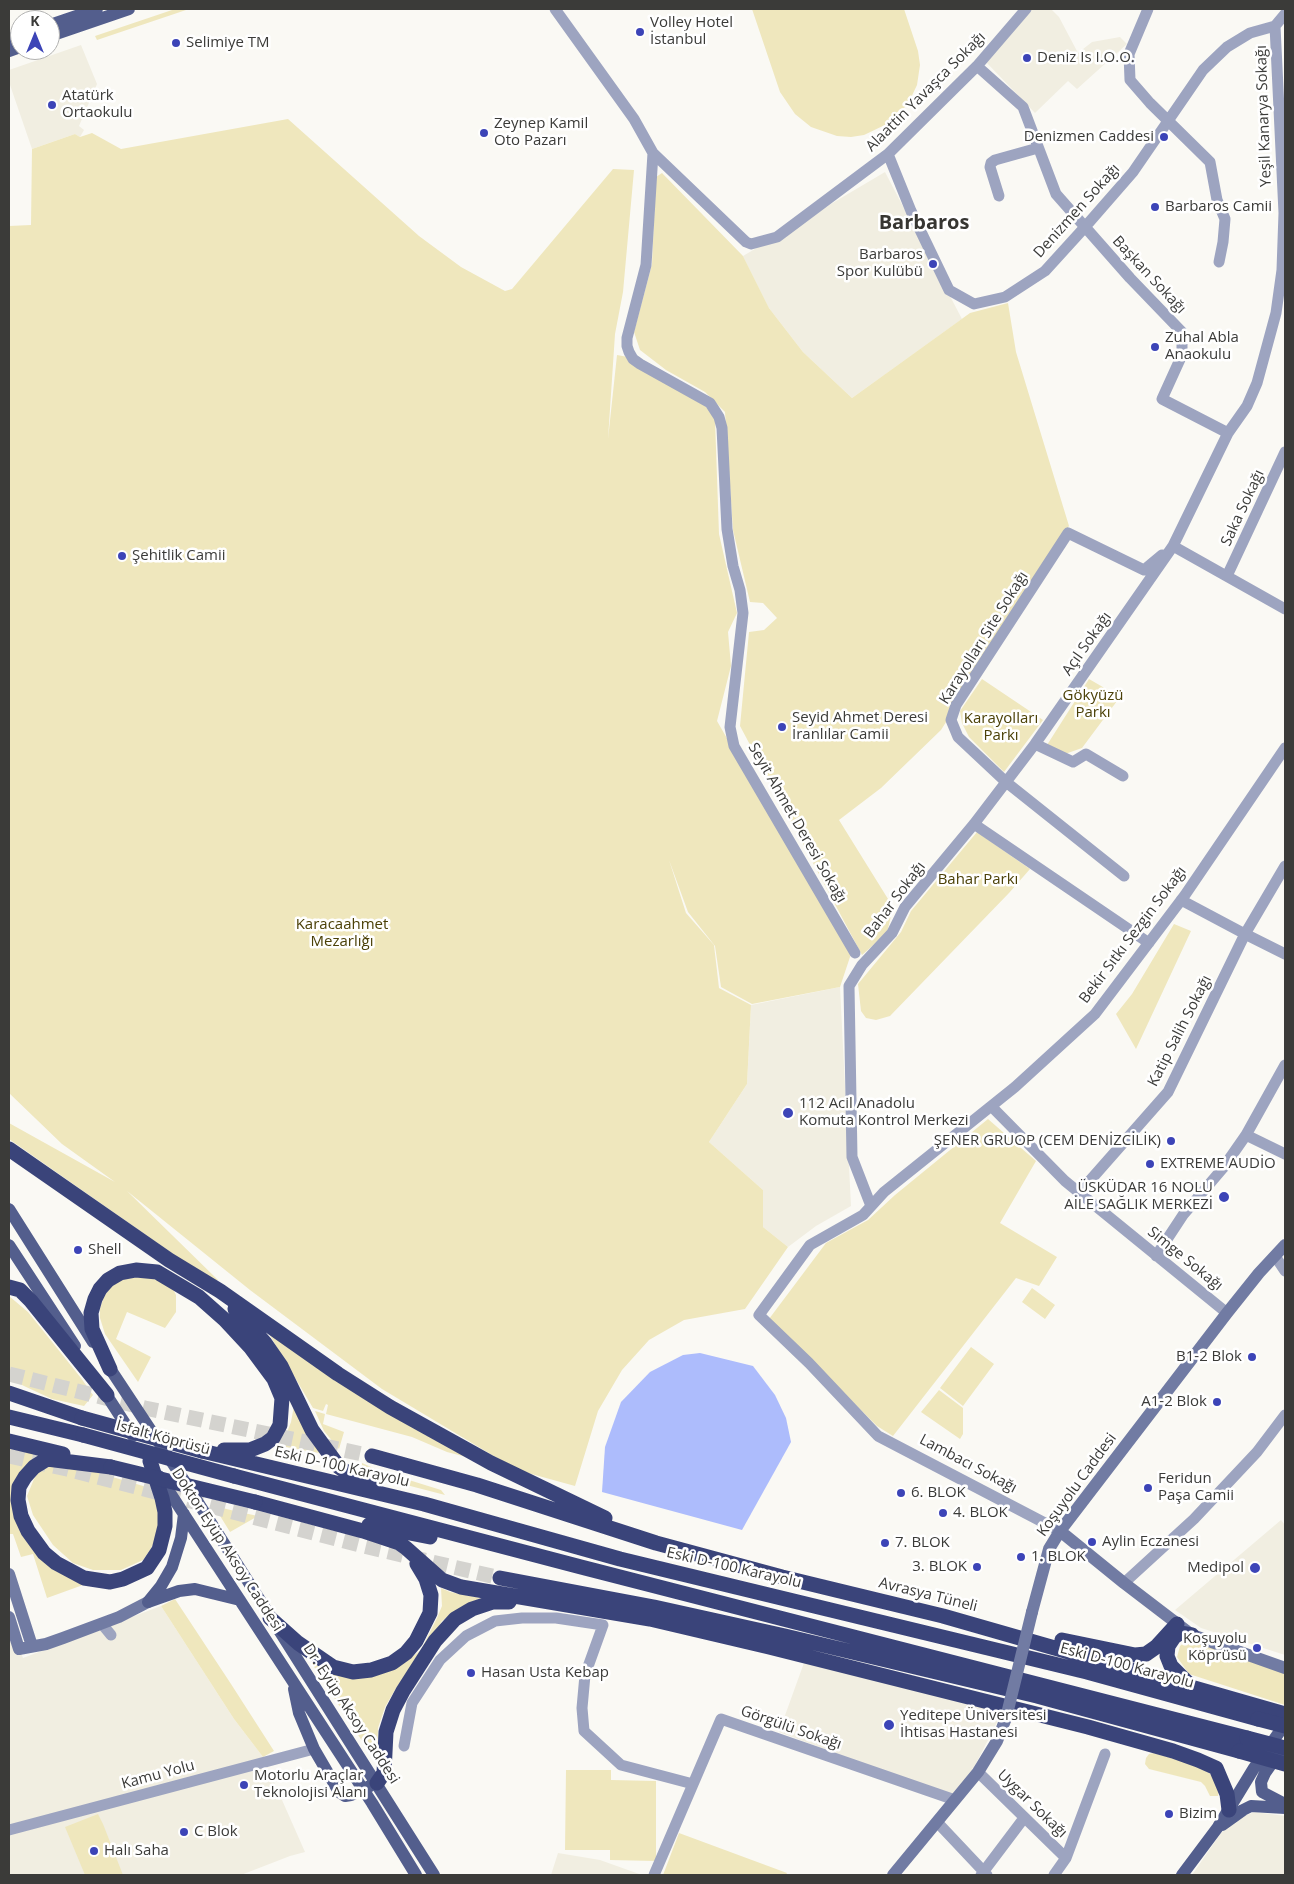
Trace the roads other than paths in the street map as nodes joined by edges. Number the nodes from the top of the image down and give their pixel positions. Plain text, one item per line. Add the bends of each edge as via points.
1 (97, 9) edge
2 (129, 9) edge
3 (555, 9) edge
4 (1026, 9) edge
5 (1148, 9) edge
6 (1285, 14) edge
7 (60, 22) edge
8 (1275, 26) junction
9 (60, 33) edge
10 (977, 66) junction
11 (1168, 119) junction
12 (1038, 148) junction
13 (653, 153) junction
14 (888, 154) junction
15 (999, 196) dead end
16 (1085, 227) junction
17 (1219, 262) dead end
18 (1228, 433) junction
19 (1285, 452) edge
20 (1173, 546) junction
21 (1227, 576) junction
22 (1285, 609) edge
23 (1035, 744) junction
24 (1285, 748) edge
25 (1123, 776) dead end
26 (1006, 782) junction
27 (974, 824) junction
28 (1285, 866) edge
29 (1124, 876) dead end
30 (1181, 900) junction
31 (1245, 934) junction
32 (1149, 943) junction
33 (855, 953) dead end
34 (1285, 954) edge
35 (1285, 1064) edge
36 (992, 1107) junction
37 (1246, 1135) junction
38 (9, 1149) edge
39 (1285, 1154) edge
40 (1079, 1193) junction
41 (871, 1206) junction
42 (9, 1209) edge
43 (9, 1245) edge
44 (1285, 1246) edge
45 (1156, 1256) junction
46 (1280, 1258) edge
47 (1285, 1271) edge
48 (9, 1286) edge
49 (220, 1291) junction
50 (1227, 1313) junction
51 (759, 1315) joint
52 (110, 1369) junction
53 (9, 1386) edge
54 (9, 1394) edge
55 (107, 1395) junction
56 (35, 1401) junction
57 (9, 1403) edge
58 (1285, 1415) edge
59 (9, 1417) edge
60 (82, 1418) junction
61 (9, 1441) edge
62 (202, 1451) junction
63 (372, 1456) tunnel mouth
64 (150, 1461) junction
65 (111, 1467) junction
66 (255, 1502) junction
67 (424, 1504) junction
68 (184, 1514) junction
69 (1060, 1531) junction
70 (390, 1540) junction
71 (656, 1543) junction
72 (581, 1568) junction
73 (9, 1574) edge
74 (500, 1578) tunnel mouth
75 (1124, 1583) junction
76 (240, 1600) junction
77 (148, 1602) junction
78 (564, 1604) junction
79 (943, 1616) junction
80 (9, 1617) edge
81 (270, 1618) junction
82 (102, 1624) junction
83 (1177, 1624) junction
84 (111, 1634) dead end
85 (1192, 1634) junction
86 (32, 1646) junction
87 (1282, 1659) edge
88 (1285, 1668) edge
89 (292, 1680) junction
90 (1190, 1686) junction
91 (1261, 1714) junction
92 (1285, 1714) edge
93 (1285, 1725) edge
94 (1243, 1745) junction
95 (404, 1746) dead end
96 (1285, 1746) edge
97 (314, 1749) junction
98 (1105, 1754) dead end
99 (1285, 1764) edge
100 (978, 1772) junction
101 (693, 1784) junction
102 (370, 1786) junction
103 (955, 1800) junction
104 (1285, 1806) edge
105 (1229, 1810) junction
106 (1024, 1818) junction
107 (937, 1822) junction
108 (1218, 1827) junction
109 (9, 1830) edge
110 (1066, 1858) junction
111 (984, 1874) edge
112 (416, 1875) edge
113 (434, 1875) edge
114 (654, 1875) edge
115 (893, 1875) edge
116 (1054, 1875) edge
117 (1182, 1875) edge

1 - 7 main road
2 - 9 main road
3 - 13 street via 636,122
4 - 10 street, Alaattin Yavaşca Sokağı
5 - 11 street via 1129,54 1130,80
6 - 8 street
8 - 11 street, Denizmen Sokağı via 1250,33 1227,46 1203,70
8 - 18 street, Yeşil Kanarya Sokağı via 1284,213 1282,270 1276,313 1257,383 1247,406
10 - 12 street, Başkan Sokağı via 1022,107
10 - 14 street, Alaattin Yavaşca Sokağı
11 - 16 street, Denizmen Sokağı via 1133,172
11 - 17 street via 1210,162 1217,200 1225,219
12 - 15 street via 991,163
12 - 16 street, Başkan Sokağı via 1056,194
13 - 14 street, Alaattin Yavaşca Sokağı via 736,234 751,244 777,237
13 - 33 street, Seyit Ahmet Deresi Sokağı via 646,265 627,346 633,359 702,398 719,417 727,529 743,613 730,727 734,746
14 - 16 street, Denizmen Sokağı via 911,212 949,290 974,304 1005,296 1045,271
16 - 18 street, Başkan Sokağı via 1182,332 1182,355 1162,400
18 - 20 street
19 - 21 street, Saka Sokağı
20 - 21 street
20 - 23 street, Açıl Sokağı
20 - 26 street, Karayolları Site Sokağı via 1144,570 1068,532 956,705 951,720 958,737
21 - 22 street
23 - 25 street via 1073,762 1086,754
23 - 26 street, Açıl Sokağı
24 - 30 street, Bekir Sıtkı Sezgin Sokağı
26 - 27 street
26 - 29 street
27 - 32 street
27 - 41 street, Bahar Sokağı via 905,907 892,933 862,965 849,986 852,1157
28 - 31 street, Katip Salih Sokağı
30 - 31 street
30 - 32 street, Bekir Sıtkı Sezgin Sokağı
31 - 34 street
31 - 40 street, Katip Salih Sokağı via 1168,1092
32 - 36 street, Bekir Sıtkı Sezgin Sokağı via 1094,1014
35 - 37 street
36 - 40 street, Simge Sokağı
36 - 41 street, Bekir Sıtkı Sezgin Sokağı via 884,1192
37 - 39 street
37 - 45 street via 1183,1215
38 - 49 highway via 169,1260
40 - 45 street, Simge Sokağı
41 - 51 street, Bekir Sıtkı Sezgin Sokağı via 863,1215 810,1245
42 - 52 main road
43 - 55 main road, Doktor Eyüp Aksoy Caddesi
44 - 46 main road, Koşuyolu Caddesi
45 - 50 street, Simge Sokağı
46 - 47 street
46 - 50 main road, Koşuyolu Caddesi
48 - 55 highway via 20,1290 31,1301
49 - 67 highway via 270,1351 312,1430 339,1467 361,1481
49 - 71 highway via 390,1407 491,1463
50 - 69 main road, Koşuyolu Caddesi
51 - 69 street, Lambacı Sokağı via 878,1436
52 - 62 highway via 92,1329 91,1312 100,1289 120,1273 136,1270 157,1272 199,1297 225,1320 274,1379 282,1398 280,1426 266,1444 250,1450
52 - 81 main road, Dr. Eyüp Aksoy Caddesi
53 - 56 highway
54 - 56 highway
55 - 64 main road, Doktor Eyüp Aksoy Caddesi
56 - 60 highway
57 - 60 highway
58 - 75 street via 1257,1452 1194,1520
59 - 72 highway, İsfalt Köprüsü, bridge
60 - 62 highway, İsfalt Köprüsü, bridge
61 - 65 highway
62 - 67 highway, Eski D-100 Karayolu
63 - 71 highway via 477,1485
64 - 65 highway via 165,1512 166,1526 159,1550 147,1568 110,1582 84,1578 60,1566 44,1553 28,1531 18,1500 19,1487 25,1477 47,1459
64 - 68 main road, Doktor Eyüp Aksoy Caddesi
65 - 66 highway, bridge
66 - 70 highway
66 - 72 highway
67 - 91 highway, Eski D-100 Karayolu via 620,1559
68 - 76 main road, Doktor Eyüp Aksoy Caddesi
68 - 77 main road via 172,1567
69 - 75 main road, Lambacı Sokağı
69 - 100 main road, Koşuyolu Caddesi, bridge via 1050,1549 1006,1718 997,1741
70 - 78 highway via 406,1548 442,1580 498,1594
70 - 81 highway via 418,1565 431,1596 430,1613 423,1629 406,1653 392,1663 353,1672 333,1666 298,1644
71 - 79 highway, Avrasya Tüneli
72 - 94 highway
73 - 86 main road
74 - 94 highway via 785,1636
75 - 83 main road, Lambacı Sokağı
76 - 77 main road via 195,1589
76 - 89 main road, Doktor Eyüp Aksoy Caddesi
77 - 82 main road
78 - 102 highway via 493,1602 472,1609 444,1628 394,1710 386,1732 384,1773
78 - 105 highway via 650,1619 769,1647 1088,1727 1173,1752 1216,1768 1227,1794
79 - 83 highway via 1135,1655 1146,1654 1156,1648
79 - 90 highway, Avrasya Tüneli
80 - 86 main road via 18,1649
81 - 102 main road, Dr. Eyüp Aksoy Caddesi
82 - 84 street
82 - 86 main road
83 - 85 main road, Lambacı Sokağı
83 - 87 main road, Lambacı Sokağı via 1186,1623
85 - 88 main road, Lambacı Sokağı
85 - 90 highway via 1174,1637 1168,1646 1167,1656 1171,1666
89 - 97 main road via 299,1713
89 - 102 main road, Doktor Eyüp Aksoy Caddesi
90 - 91 highway, Avrasya Tüneli
91 - 92 highway
91 - 93 highway, bridge
93 - 105 main road
94 - 96 highway, bridge
94 - 99 highway, bridge
95 - 101 street via 412,1703 440,1660 466,1636 495,1621 556,1618 603,1625 585,1676 584,1732 621,1766
96 - 104 main road via 1261,1782 1262,1792
97 - 102 main road via 339,1792 345,1796
97 - 109 street, Kamu Yolu
98 - 110 street
100 - 103 main road, Koşuyolu Caddesi
100 - 106 street, Uygar Sokağı
101 - 103 street, Görgülü Sokağı via 721,1719
101 - 114 street, Görgülü Sokağı
102 - 112 main road, Doktor Eyüp Aksoy Caddesi
102 - 113 main road, Dr. Eyüp Aksoy Caddesi
103 - 107 main road, Koşuyolu Caddesi
104 - 108 main road via 1251,1806
105 - 108 main road
106 - 110 street, Uygar Sokağı
106 - 111 street
107 - 111 street
107 - 115 main road, Koşuyolu Caddesi
108 - 117 main road
110 - 116 street

